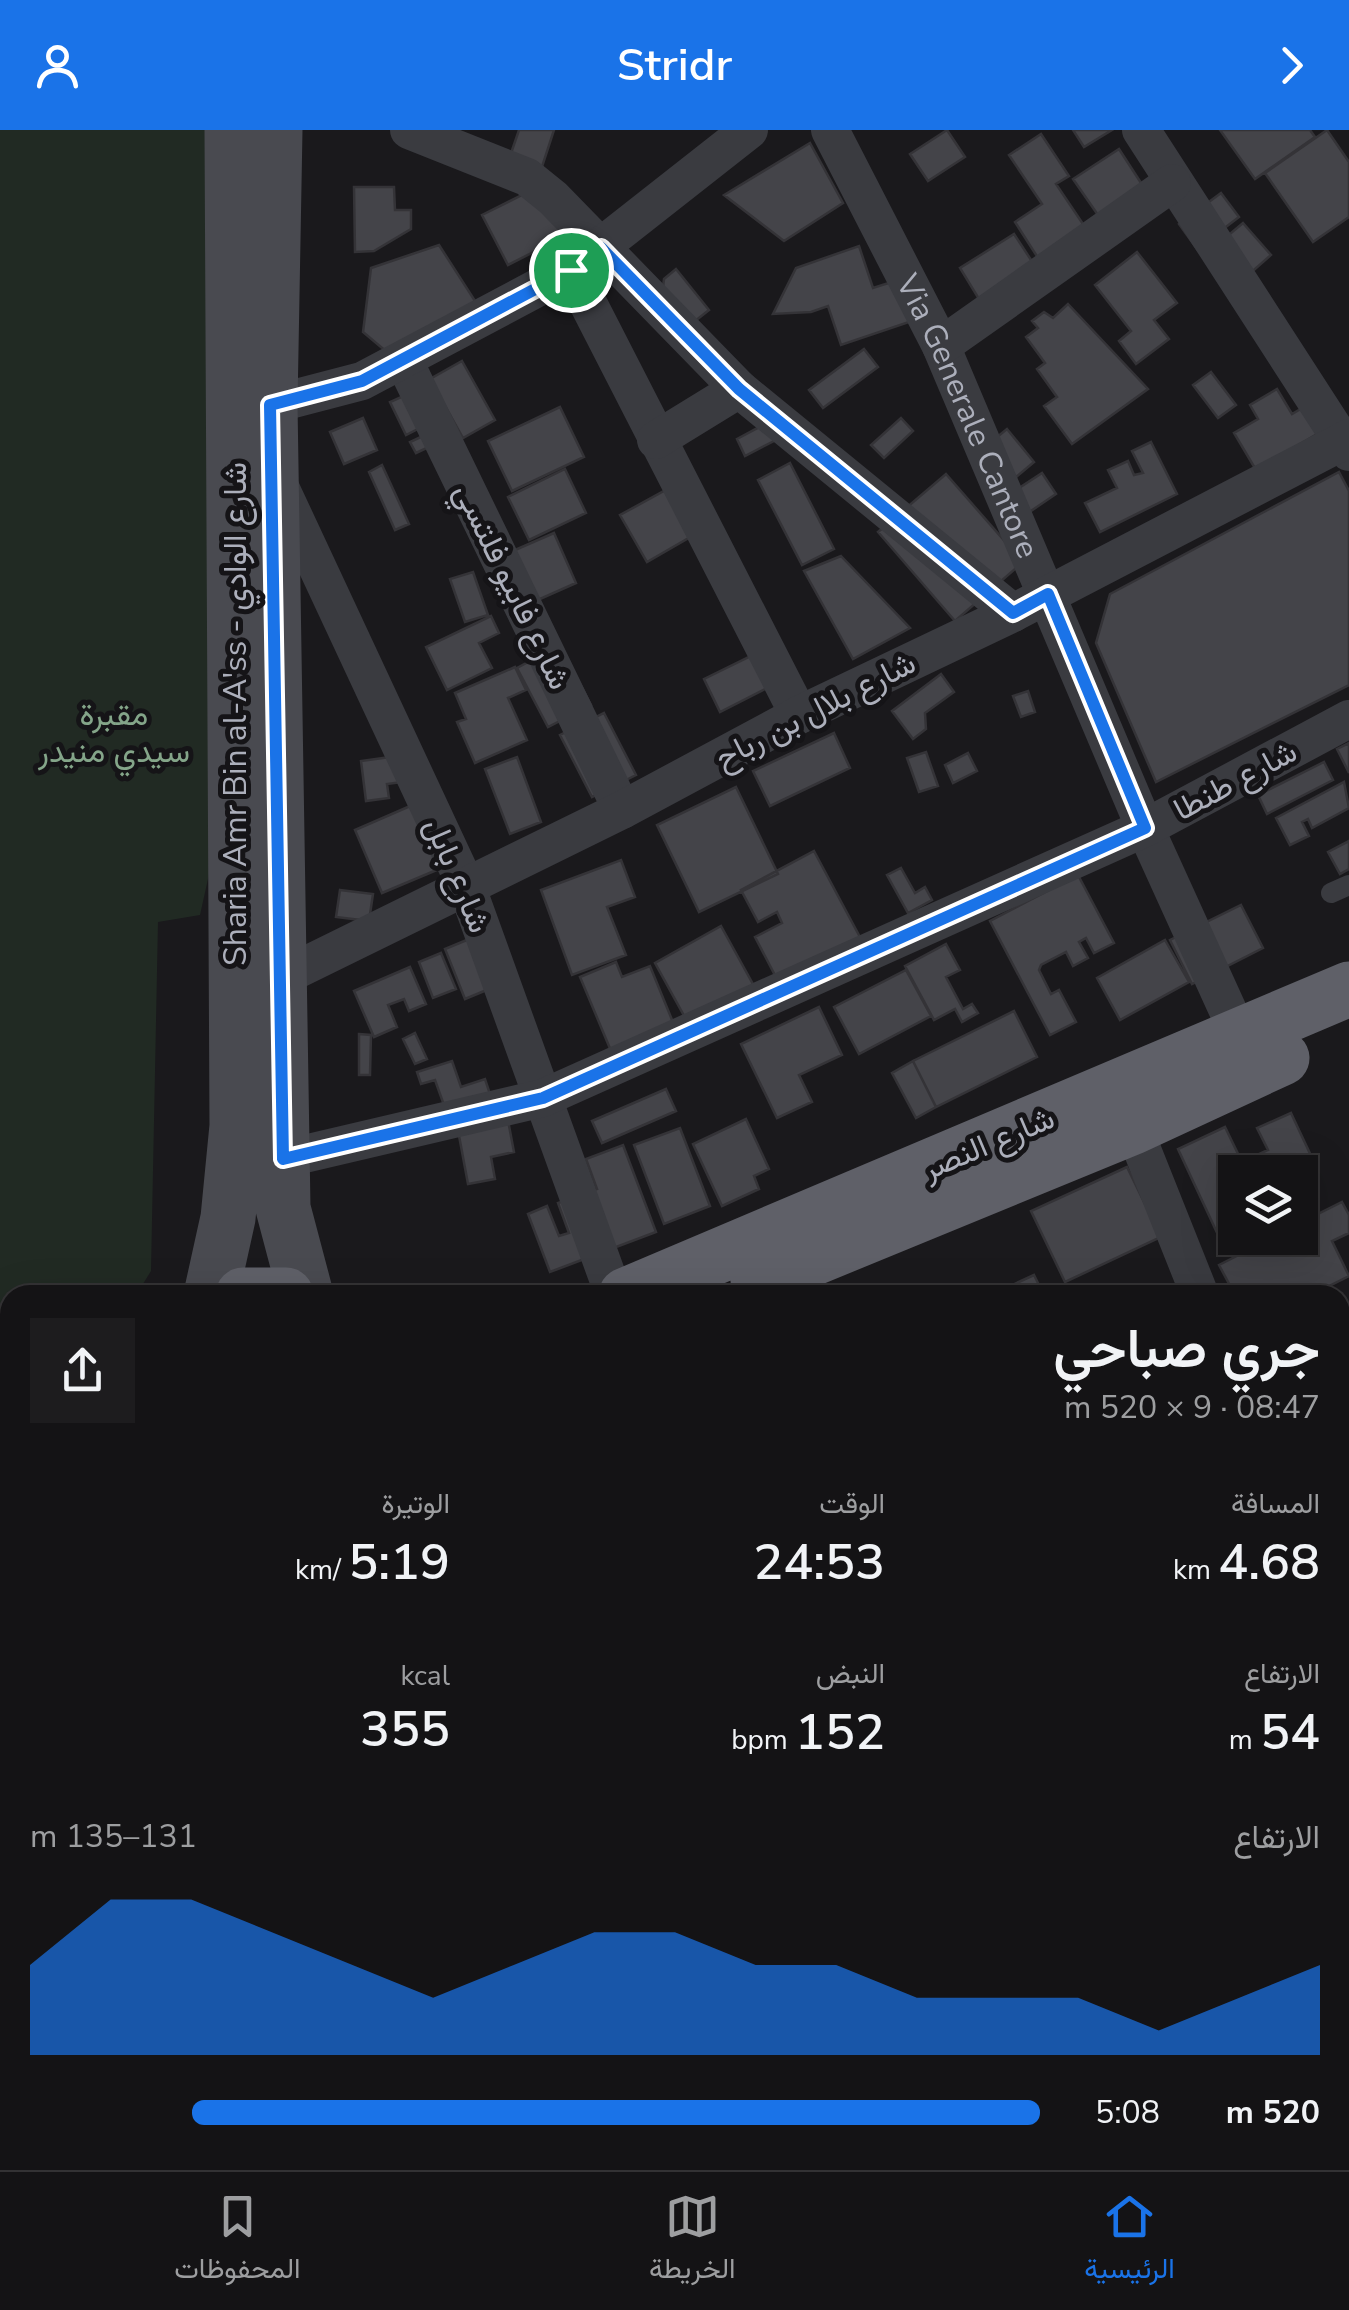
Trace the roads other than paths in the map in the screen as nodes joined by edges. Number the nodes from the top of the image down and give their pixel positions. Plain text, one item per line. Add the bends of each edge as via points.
1 (232, 130) edge
2 (275, 130) edge
3 (409, 130) edge
4 (748, 130) edge
5 (830, 130) edge
6 (1141, 130) edge
7 (1172, 183) junction
8 (586, 259) junction
9 (941, 346) junction
10 (404, 361) junction
11 (739, 389) junction
12 (270, 405) junction
13 (656, 440) junction
14 (1347, 443) edge
15 (271, 467) junction
16 (1048, 594) junction
17 (1013, 613) junction
18 (799, 715) junction
19 (1349, 719) edge
20 (622, 810) junction
21 (1145, 828) junction
22 (467, 888) junction
23 (280, 978) junction
24 (1349, 989) edge
25 (1349, 1028) edge
26 (1240, 1037) junction
27 (543, 1098) junction
28 (1133, 1127) junction
29 (283, 1159) junction
30 (213, 1285) edge
31 (303, 1285) edge
32 (610, 1285) edge
33 (650, 1285) edge
34 (747, 1285) edge
35 (1196, 1285) edge

1 - 30 main road, Sharia Amr Bin al-A'ss - شارع الوادي via 237,1126
2 - 12 main road, Sharia Amr Bin al-A'ss - شارع الوادي
3 - 8 street via 527,178
4 - 8 street
5 - 9 street, Via Generale Cantore
6 - 7 street
7 - 9 street
7 - 14 street
8 - 10 street
8 - 11 street
8 - 13 street
9 - 16 street, Via Generale Cantore
10 - 12 street via 362,381
10 - 20 street, شارع فابيو فلتسي
11 - 13 street
11 - 17 street
12 - 15 main road, Sharia Amr Bin al-A'ss - شارع الوادي
13 - 18 street
14 - 16 street, شارع بلال بن رباح
15 - 22 street, شارع بابل
15 - 23 main road, Sharia Amr Bin al-A'ss - شارع الوادي
16 - 17 street, شارع بلال بن رباح
16 - 21 street, Via Generale Cantore
17 - 18 street, شارع بلال بن رباح
18 - 20 street, شارع بلال بن رباح
19 - 21 street, شارع طنطا
20 - 22 street, شارع بلال بن رباح
21 - 26 street, Via Generale Cantore
21 - 27 street, شارع طنطا
22 - 23 street, شارع بلال بن رباح
22 - 27 street, شارع بابل
23 - 29 main road, Sharia Amr Bin al-A'ss - شارع الوادي
24 - 26 highway, شارع النصر
25 - 28 highway, شارع النصر
26 - 33 highway, شارع النصر
27 - 29 street, شارع طنطا
27 - 32 street, شارع بابل
28 - 34 highway, شارع النصر
28 - 35 street
29 - 31 main road, Sharia Amr Bin al-A'ss - شارع الوادي via 283,1208

